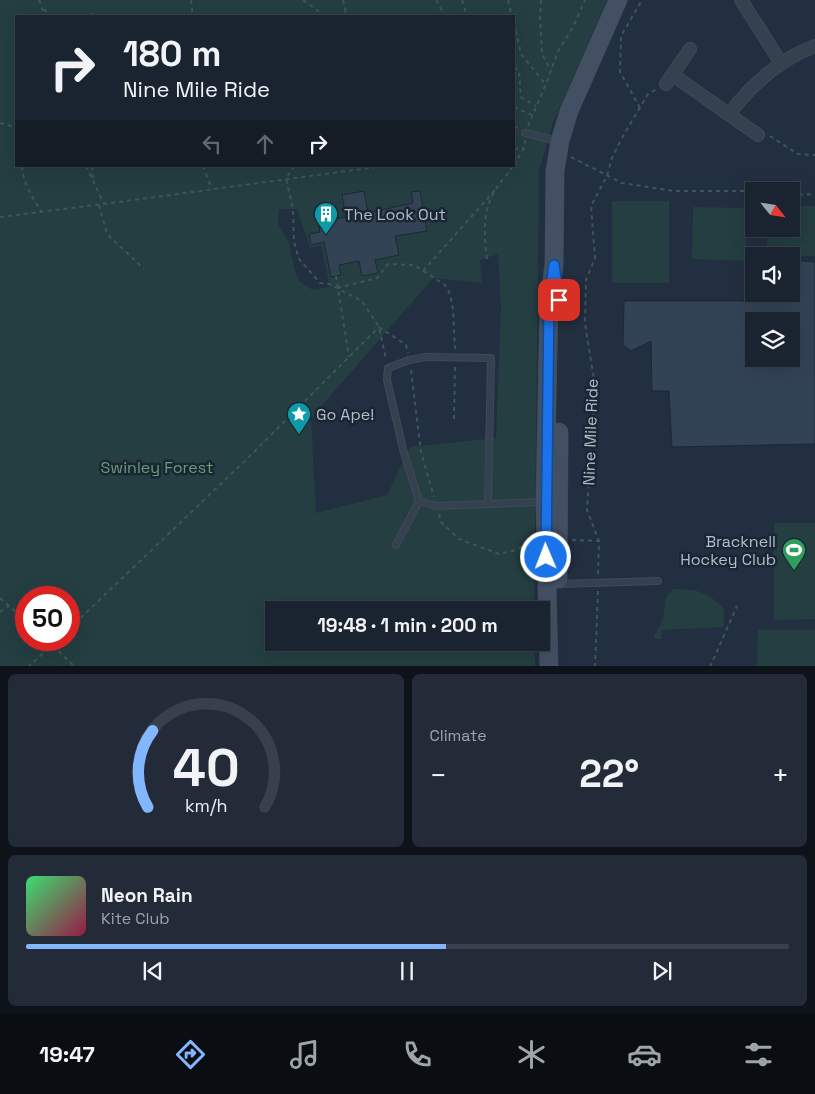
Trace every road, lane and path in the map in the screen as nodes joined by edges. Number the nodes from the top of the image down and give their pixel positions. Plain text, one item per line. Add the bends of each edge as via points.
1 (39, 0) edge
2 (191, 0) edge
3 (303, 0) edge
4 (343, 0) edge
5 (436, 0) edge
6 (462, 0) edge
7 (508, 0) edge
8 (541, 0) edge
9 (585, 0) edge
10 (618, 0) edge
11 (642, 0) edge
12 (741, 0) edge
13 (42, 8) junction
14 (345, 12) junction
15 (45, 15) edge
16 (50, 15) edge
17 (193, 15) edge
18 (324, 15) edge
19 (340, 15) edge
20 (346, 15) edge
21 (444, 15) edge
22 (467, 15) edge
23 (512, 15) edge
24 (515, 27) edge
25 (815, 46) edge
26 (690, 49) dead end
27 (781, 64) junction
28 (515, 68) edge
29 (551, 72) junction
30 (669, 80) junction
31 (546, 85) junction
32 (515, 106) edge
33 (536, 106) junction
34 (640, 108) junction
35 (729, 114) junction
36 (532, 115) junction
37 (0, 123) edge
38 (15, 127) edge
39 (525, 133) junction
40 (758, 135) joint
41 (558, 146) junction
42 (524, 148) junction
43 (515, 150) edge
44 (815, 155) edge
45 (515, 163) edge
46 (22, 167) edge
47 (87, 167) edge
48 (93, 167) edge
49 (203, 167) edge
50 (293, 167) edge
51 (376, 167) edge
52 (512, 167) edge
53 (606, 176) junction
54 (286, 179) junction
55 (94, 181) junction
56 (212, 189) junction
57 (496, 189) junction
58 (745, 191) edge
59 (800, 194) edge
60 (815, 194) edge
61 (104, 204) junction
62 (98, 205) junction
63 (41, 211) junction
64 (0, 216) edge
65 (487, 259) dead end
66 (144, 269) dead end
67 (423, 271) junction
68 (336, 276) dead end
69 (337, 288) junction
70 (379, 327) junction
71 (408, 355) dead end
72 (349, 357) junction
73 (455, 358) junction
74 (388, 368) junction
75 (411, 370) dead end
76 (454, 419) dead end
77 (435, 499) dead end
78 (419, 501) junction
79 (552, 501) junction
80 (488, 504) junction
81 (439, 514) dead end
82 (538, 540) dead end
83 (571, 540) dead end
84 (599, 541) junction
85 (396, 545) dead end
86 (598, 572) dead end
87 (658, 582) dead end
88 (552, 584) junction
89 (598, 594) dead end
90 (0, 598) edge
91 (9, 606) junction
92 (736, 606) dead end
93 (15, 611) edge
94 (0, 612) edge
95 (80, 619) edge
96 (45, 651) edge
97 (59, 651) edge
98 (28, 666) edge
99 (75, 666) edge
100 (549, 666) edge
101 (559, 666) edge
102 (595, 666) edge
103 (710, 666) edge

1 - 13 path
2 - 17 path
3 - 18 path
4 - 14 path
5 - 21 path
6 - 22 path
7 - 23 path
8 - 29 path via 542,54
9 - 29 path via 558,51
10 - 41 main road, Nine Mile Ride via 569,111
11 - 34 path via 621,36 620,72
12 - 27 street
13 - 15 path
13 - 16 path
14 - 19 path
14 - 20 path
24 - 31 path via 522,54
25 - 27 street
26 - 30 street
27 - 35 street via 740,99
28 - 33 path via 519,71 521,97
29 - 31 path
30 - 34 path, Nine Mile Ride via 648,94
30 - 35 street
31 - 33 path
32 - 36 path
33 - 36 path
34 - 53 path, Nine Mile Ride via 619,143
35 - 40 street
36 - 39 path
37 - 38 path
39 - 41 lane
39 - 42 path
40 - 44 path via 772,137 798,154
41 - 53 path
41 - 79 main road, Nine Mile Ride via 554,265 559,300
42 - 43 path
42 - 45 path
46 - 63 path via 30,194
47 - 55 path
48 - 55 path
49 - 56 path
50 - 54 path
51 - 54 path
52 - 57 path
53 - 58 path via 622,183 674,191
53 - 84 path, Nine Mile Ride via 590,206 595,258 586,280 585,324 595,385 587,510
54 - 56 path
54 - 69 path via 299,259 320,283
55 - 61 path
56 - 61 path
57 - 65 path via 485,213
57 - 67 path
59 - 60 path
61 - 62 path
62 - 63 path
62 - 66 path via 107,234
63 - 64 path
67 - 69 path via 414,265 388,264 377,278
67 - 73 path via 445,286 450,294 455,324
68 - 69 path
69 - 70 path via 362,301
69 - 72 path
70 - 71 path via 406,345
70 - 72 path
70 - 74 path
72 - 95 path
73 - 74 lane via 426,357
73 - 76 path
73 - 80 lane via 490,358
74 - 78 lane via 404,453
75 - 77 path via 421,452
78 - 80 lane via 436,506
78 - 85 lane
79 - 80 lane
79 - 88 main road, Nine Mile Ride
81 - 82 path via 441,522 459,539 499,554
83 - 84 path
84 - 86 path, Nine Mile Ride
87 - 88 lane
88 - 100 main road, Nine Mile Ride
88 - 101 main road, Nine Mile Ride
89 - 102 path
90 - 91 path
91 - 93 path
91 - 94 path
92 - 103 path
96 - 98 path
97 - 99 path

